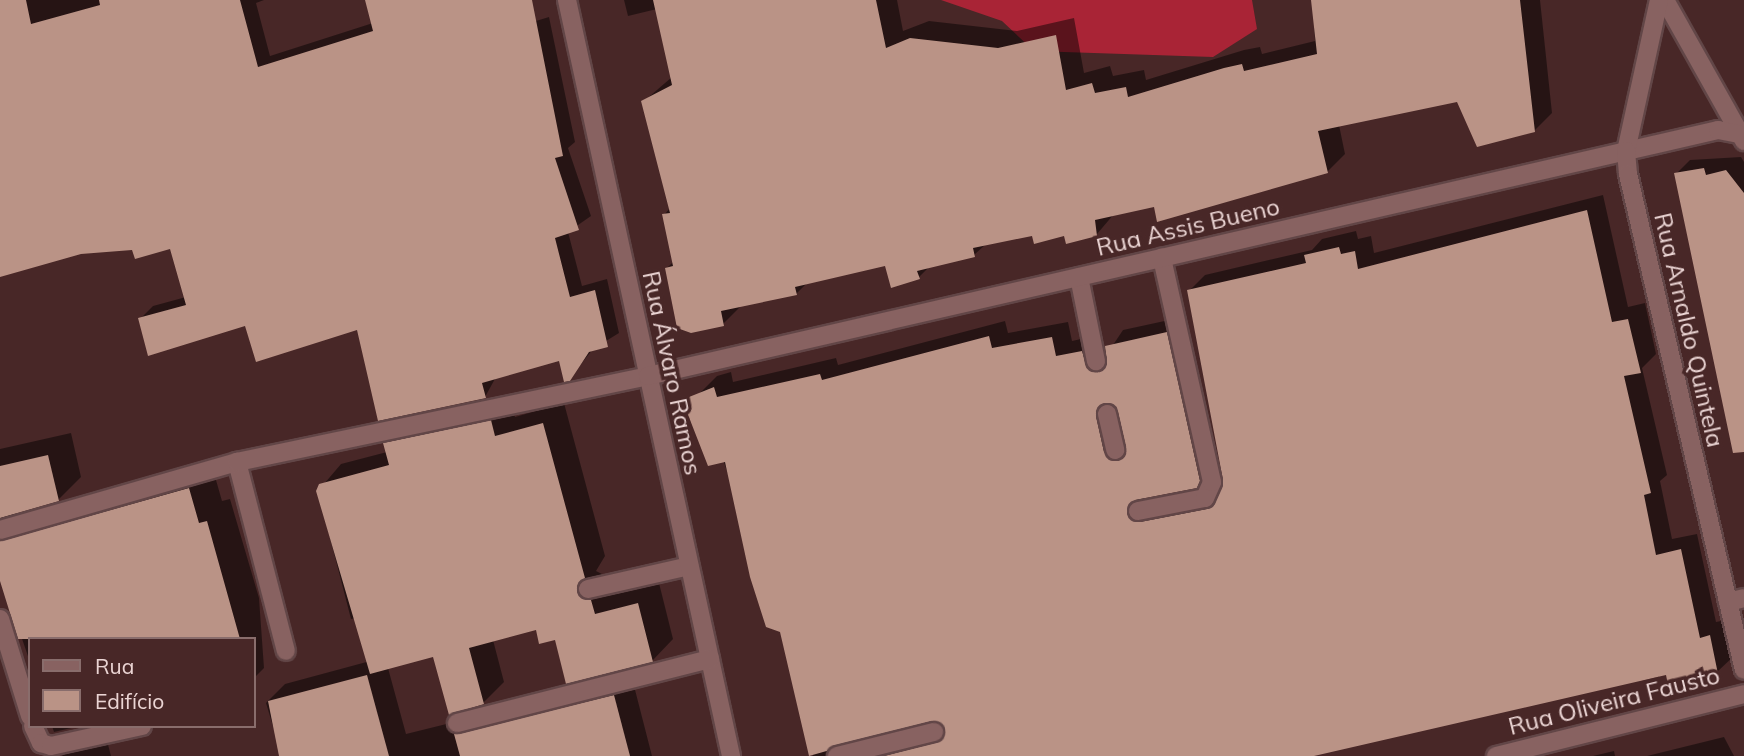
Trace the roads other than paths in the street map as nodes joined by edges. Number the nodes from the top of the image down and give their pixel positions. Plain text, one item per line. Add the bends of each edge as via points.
1 (567, 0) edge
2 (1659, 0) edge
3 (1665, 0) edge
4 (1741, 137) edge
5 (1626, 151) junction
6 (1162, 257) junction
7 (1079, 277) junction
8 (1096, 361) dead end
9 (648, 376) junction
10 (1107, 414) dead end
11 (1115, 450) dead end
12 (237, 462) junction
13 (1138, 511) dead end
14 (0, 530) edge
15 (689, 566) junction
16 (588, 589) dead end
17 (1736, 600) edge
18 (0, 619) edge
19 (286, 651) dead end
20 (710, 659) junction
21 (1744, 670) edge
22 (1744, 694) edge
23 (28, 710) edge
24 (457, 723) dead end
25 (34, 728) edge
26 (133, 728) edge
27 (934, 732) dead end
28 (730, 756) edge
29 (837, 756) edge
30 (1496, 756) edge

1 - 9 street, Rua Álvaro Ramos
2 - 5 street, Rua Arnaldo Quintela
3 - 4 street
4 - 5 street, Rua Assis Bueno via 1717,131
5 - 6 street, Rua Assis Bueno
5 - 17 street, Rua Arnaldo Quintela
6 - 7 street, Rua Assis Bueno
6 - 13 street via 1212,482 1205,498
7 - 8 street
7 - 9 street, Rua Assis Bueno
9 - 12 street, Rua Assis Bueno
9 - 15 street, Rua Álvaro Ramos
10 - 11 street
12 - 14 street, Rua Assis Bueno
12 - 19 street
15 - 16 street
15 - 20 street, Rua Álvaro Ramos
17 - 21 street, Rua Arnaldo Quintela
18 - 23 street
20 - 24 street
20 - 28 street, Rua Álvaro Ramos
22 - 30 street, Rua Oliveira Fausto
25 - 26 street via 41,743 51,746
27 - 29 street

